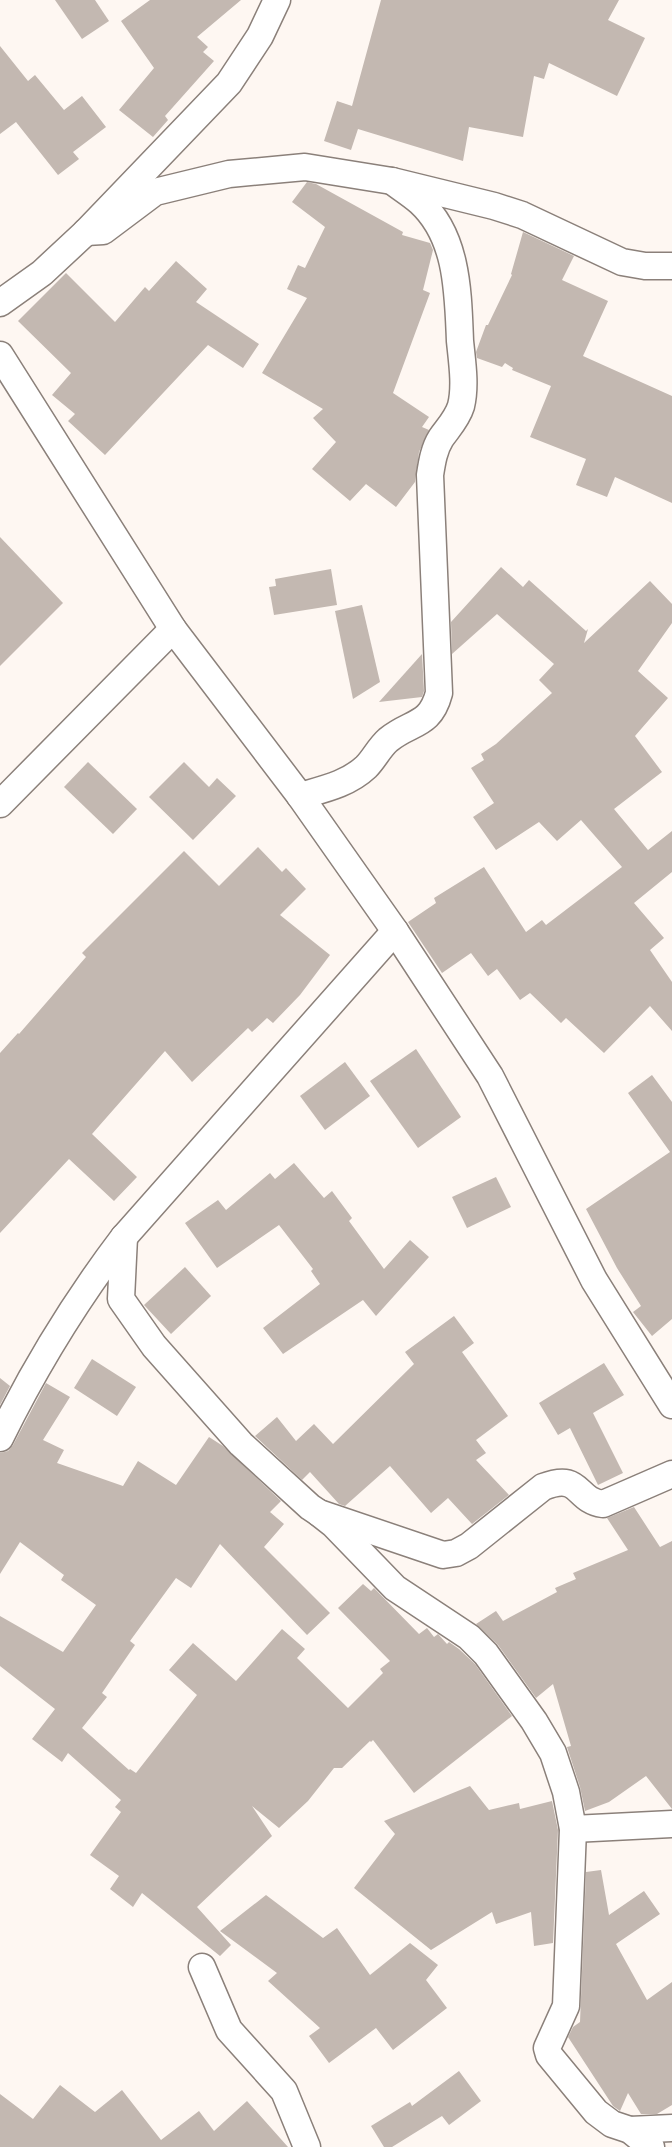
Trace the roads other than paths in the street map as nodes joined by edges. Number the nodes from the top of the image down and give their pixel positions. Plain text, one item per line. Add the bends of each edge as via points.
1 (277, 0) edge
2 (392, 181) junction
3 (86, 232) junction
4 (672, 266) edge
5 (0, 303) edge
6 (0, 355) edge
7 (172, 629) junction
8 (300, 796) junction
9 (0, 804) edge
10 (395, 931) junction
11 (124, 1237) junction
12 (672, 1405) edge
13 (0, 1438) edge
14 (672, 1474) edge
15 (319, 1513) junction
16 (672, 1824) edge
17 (573, 1829) junction
18 (202, 1967) dead end
19 (672, 2128) edge
20 (630, 2130) junction
21 (308, 2147) edge
22 (651, 2147) edge

1 - 3 street via 260,36 229,83
2 - 3 street via 305,167 230,174 155,192 104,231
2 - 4 street via 522,215 622,262
2 - 8 street via 420,202 438,225 452,255 458,288 463,386 461,406 440,440 430,475 439,693 430,714 387,741 356,776 339,785
3 - 5 street via 42,273
6 - 7 street
7 - 8 street
7 - 9 street
8 - 10 street
10 - 11 street
10 - 12 street via 490,1076 594,1280
11 - 13 street via 52,1341
11 - 15 street via 120,1299 154,1346 241,1444
14 - 15 street via 602,1504 589,1500 570,1483 544,1487 469,1546 456,1553 442,1555
15 - 17 street via 396,1588 470,1637 486,1654 553,1753 566,1792
16 - 17 street
17 - 20 street via 566,2006 547,2048 548,2054 596,2112 612,2124
18 - 21 street via 229,2030 284,2091
19 - 20 street
20 - 22 street

